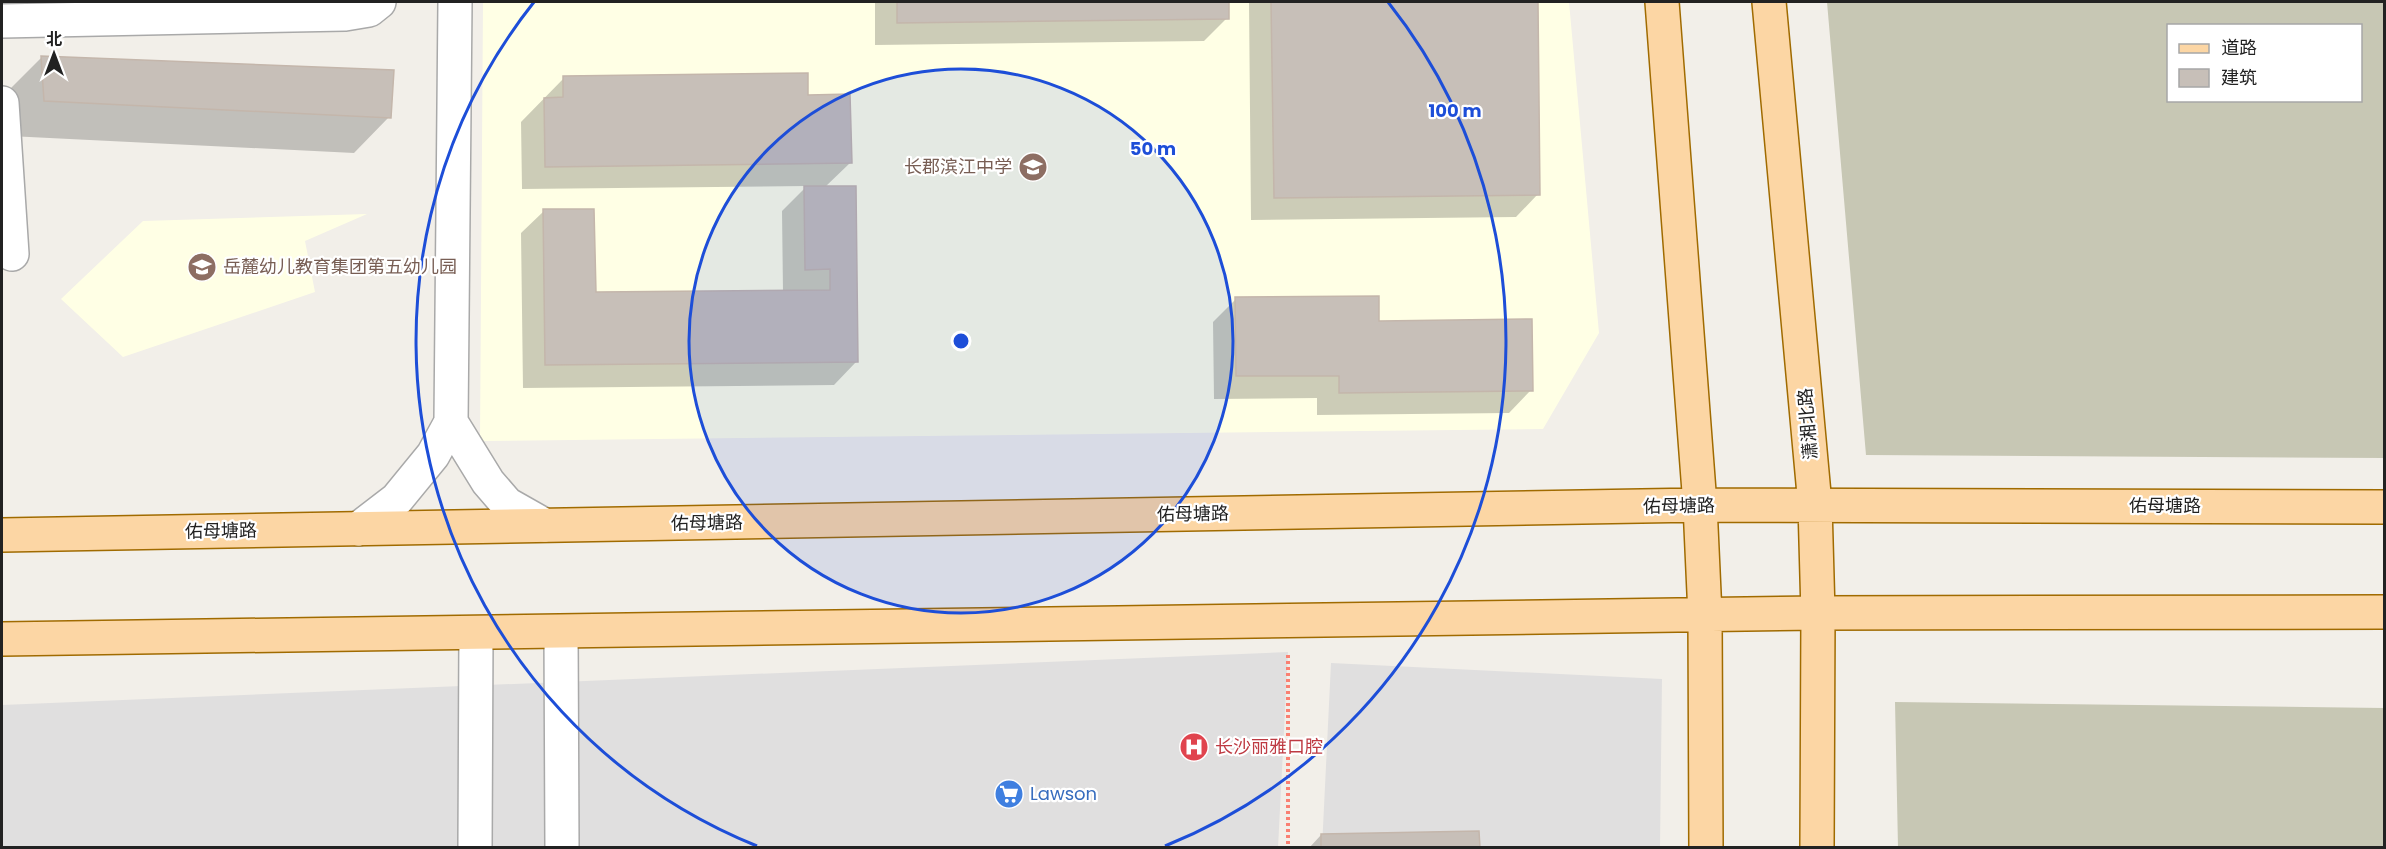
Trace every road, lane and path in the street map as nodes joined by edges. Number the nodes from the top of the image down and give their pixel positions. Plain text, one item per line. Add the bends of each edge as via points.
1 (379, 2) edge
2 (455, 2) edge
3 (1662, 2) edge
4 (1769, 2) edge
5 (2, 21) edge
6 (2, 103) edge
7 (12, 254) dead end
8 (451, 422) junction
9 (1700, 506) junction
10 (1815, 506) junction
11 (2385, 507) edge
12 (544, 525) junction
13 (358, 529) junction
14 (2, 535) edge
15 (2385, 612) edge
16 (1818, 614) junction
17 (1705, 615) junction
18 (1287, 621) junction
19 (561, 632) junction
20 (476, 633) junction
21 (2, 639) edge
22 (475, 848) edge
23 (562, 848) edge
24 (1288, 848) edge
25 (1706, 848) edge
26 (1817, 848) edge

1 - 5 street via 369,10 345,14
2 - 8 street
3 - 9 main road
4 - 10 main road, 潇湘北路
6 - 7 street
8 - 12 street via 488,482 507,504
8 - 13 street via 433,455 397,499
9 - 10 main road, 佑母塘路
9 - 12 main road, 佑母塘路
9 - 17 main road
10 - 11 main road, 佑母塘路
10 - 16 main road, 潇湘北路
12 - 13 main road, 佑母塘路
13 - 14 main road, 佑母塘路
15 - 16 main road
16 - 17 main road
16 - 26 main road, 潇湘北路
17 - 18 main road
17 - 25 main road
18 - 19 main road
18 - 24 path
19 - 20 main road
19 - 23 street
20 - 21 main road
20 - 22 street

